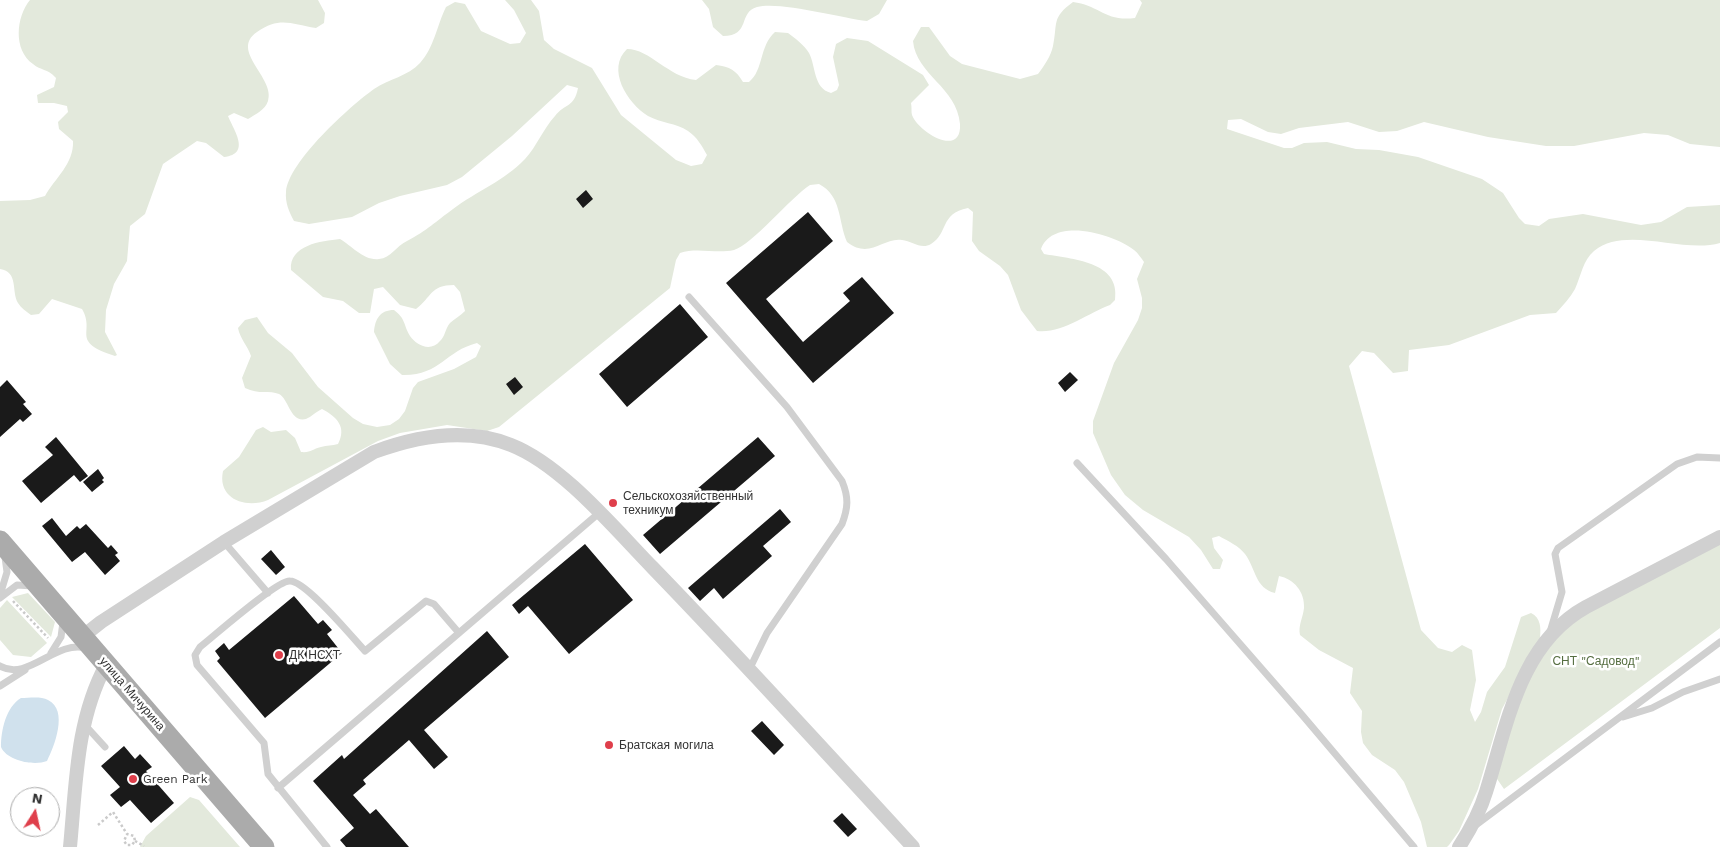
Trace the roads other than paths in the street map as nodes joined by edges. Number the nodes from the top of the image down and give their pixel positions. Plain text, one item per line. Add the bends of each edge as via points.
1 (690, 297) dead end
2 (1720, 458) edge
3 (1077, 463) dead end
4 (599, 513) junction
5 (1720, 537) edge
6 (0, 542) edge
7 (224, 542) junction
8 (268, 592) junction
9 (2, 595) edge
10 (51, 600) junction
11 (459, 633) junction
12 (82, 637) junction
13 (1548, 638) junction
14 (1720, 642) edge
15 (49, 655) junction
16 (102, 659) junction
17 (0, 666) edge
18 (32, 666) junction
19 (750, 668) junction
20 (1720, 679) edge
21 (0, 686) edge
22 (1617, 719) junction
23 (84, 724) junction
24 (105, 747) dead end
25 (278, 788) junction
26 (1468, 833) junction
27 (70, 847) edge
28 (264, 847) edge
29 (327, 847) edge
30 (913, 847) edge
31 (1414, 847) edge
32 (1459, 847) edge

1 - 19 lane via 787,407 842,481 848,495 848,510 842,524 766,633
2 - 13 lane via 1697,457 1677,464 1558,548 1555,554 1562,592
3 - 31 lane via 1166,559
4 - 7 street via 538,459 510,444 451,435 400,443 374,452
4 - 11 lane
4 - 19 street
5 - 13 street via 1570,616
6 - 9 lane via 7,572
6 - 10 main road, улица Мичурина
7 - 8 lane
7 - 12 street via 108,616
8 - 11 lane via 282,582 297,583 366,651 426,601 434,604
8 - 25 lane via 200,647 195,655 197,665 264,743 268,774
9 - 10 lane via 21,585 37,588
10 - 12 main road, улица Мичурина
10 - 15 lane via 62,620 62,632 59,643
11 - 25 lane
12 - 16 main road, улица Мичурина
13 - 26 street via 1508,713 1486,793
14 - 22 lane
15 - 16 lane via 75,647 87,648
15 - 18 lane
16 - 23 street
16 - 28 main road, улица Мичурина
17 - 18 lane via 10,670
18 - 21 lane
19 - 30 street
20 - 22 lane
22 - 26 lane
23 - 24 lane
23 - 27 street
25 - 29 lane
26 - 32 street

